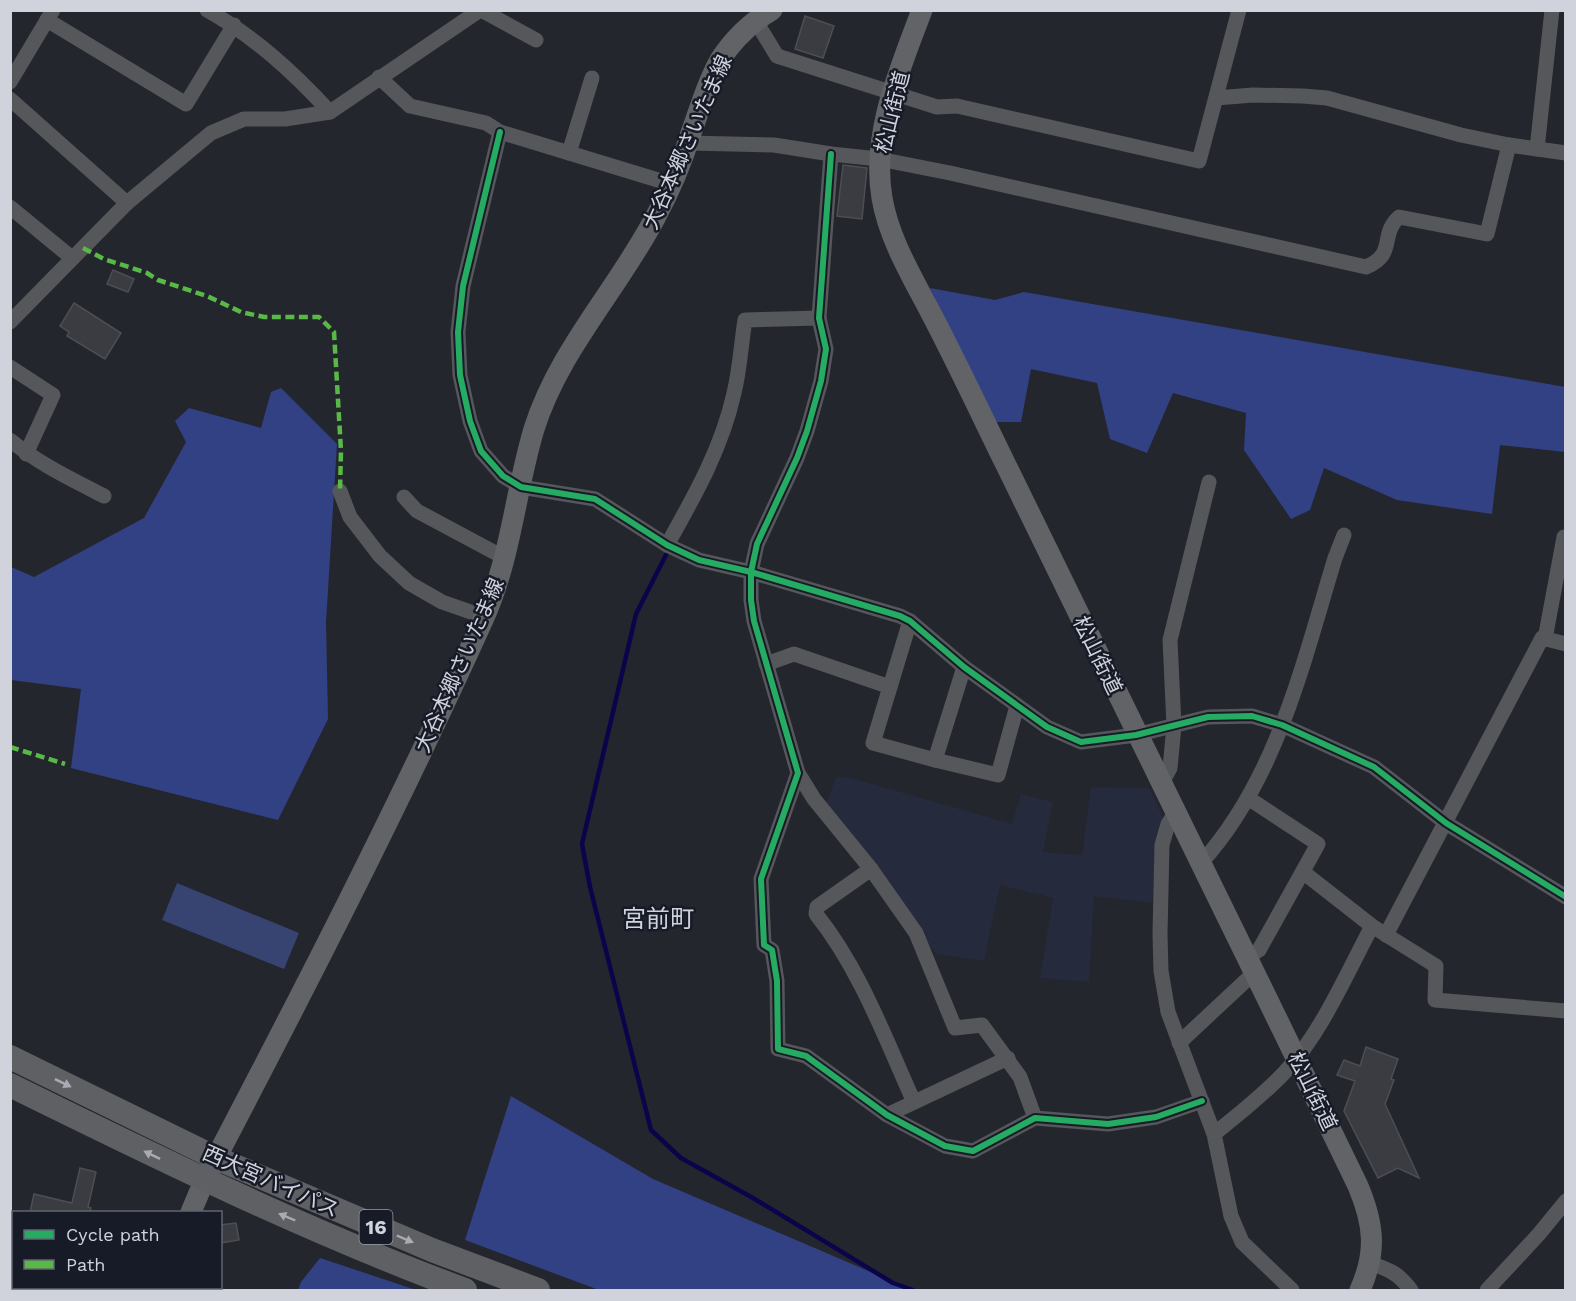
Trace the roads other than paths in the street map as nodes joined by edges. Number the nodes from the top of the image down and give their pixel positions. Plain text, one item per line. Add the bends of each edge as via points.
1 (207, 10) edge
2 (480, 10) edge
3 (1239, 10) edge
4 (1552, 10) edge
5 (918, 12) edge
6 (759, 14) edge
7 (50, 15) edge
8 (234, 25) junction
9 (536, 40) dead end
10 (379, 78) junction
11 (592, 78) dead end
12 (10, 82) edge
13 (893, 94) junction
14 (1216, 98) junction
15 (11, 100) edge
16 (330, 112) junction
17 (500, 132) junction
18 (688, 142) junction
19 (1509, 145) junction
20 (1537, 149) junction
21 (569, 153) junction
22 (1566, 153) edge
23 (831, 154) junction
24 (879, 159) junction
25 (671, 184) junction
26 (127, 203) junction
27 (10, 207) edge
28 (72, 258) junction
29 (819, 318) junction
30 (11, 320) edge
31 (10, 367) edge
32 (10, 440) edge
33 (27, 454) junction
34 (1209, 482) dead end
35 (521, 487) junction
36 (340, 491) dead end
37 (104, 496) dead end
38 (404, 497) dead end
39 (1344, 535) dead end
40 (1564, 537) edge
41 (667, 545) junction
42 (505, 558) junction
43 (751, 572) junction
44 (485, 617) junction
45 (910, 621) junction
46 (1545, 639) junction
47 (1566, 644) edge
48 (766, 664) junction
49 (964, 667) junction
50 (890, 687) junction
51 (1017, 706) junction
52 (1282, 725) junction
53 (1174, 726) junction
54 (1136, 735) junction
55 (934, 760) junction
56 (798, 773) junction
57 (1161, 785) junction
58 (1248, 798) junction
59 (1175, 813) junction
60 (1446, 823) junction
61 (1201, 863) junction
62 (871, 869) junction
63 (1304, 872) junction
64 (1566, 897) edge
65 (1372, 926) junction
66 (1386, 935) junction
67 (1252, 965) junction
68 (1566, 1011) edge
69 (1179, 1043) junction
70 (10, 1057) edge
71 (1008, 1058) junction
72 (1297, 1058) junction
73 (10, 1085) edge
74 (1202, 1101) junction
75 (914, 1102) junction
76 (887, 1115) junction
77 (1035, 1118) junction
78 (1214, 1134) junction
79 (216, 1158) junction
80 (204, 1181) junction
81 (1566, 1201) edge
82 (190, 1211) edge
83 (1370, 1263) junction
84 (465, 1290) edge
85 (538, 1290) edge
86 (1292, 1290) edge
87 (1360, 1290) edge
88 (1411, 1290) edge
89 (1487, 1290) edge

1 - 8 street
2 - 9 street
2 - 10 street
3 - 14 street
4 - 20 street
5 - 13 main road, 松山街道
6 - 13 street via 777,56
6 - 18 main road, 大谷本郷さいたま線 via 719,62
7 - 8 street via 186,104
7 - 12 street
8 - 16 street via 295,75
10 - 16 street
10 - 17 street via 410,106 486,123
11 - 21 street
13 - 14 street via 937,107 957,106 1199,161
13 - 24 main road, 松山街道
14 - 19 street via 1327,98
15 - 26 street
16 - 26 street via 285,119 244,119 211,133
17 - 21 street
17 - 35 street via 463,286 458,332 460,375 481,451 503,476
18 - 23 street via 774,145
18 - 25 main road, 大谷本郷さいたま線
19 - 20 street
19 - 24 street via 1487,234 1399,217 1391,224 1378,262 1366,267
20 - 22 street
21 - 25 street
23 - 24 street
23 - 29 street
24 - 54 main road, 松山街道 via 882,200 896,243
25 - 35 main road, 大谷本郷さいたま線 via 655,219 560,369 534,428
26 - 28 street
27 - 28 street
28 - 30 street
29 - 41 street via 745,320 734,393 721,438 704,479
29 - 43 street via 826,349 821,381 807,431 757,544
31 - 33 street via 53,395
32 - 33 street
33 - 37 street
34 - 53 street via 1170,640
35 - 41 street via 595,499
35 - 42 main road, 大谷本郷さいたま線
36 - 44 street via 350,517 380,556 409,583 442,602
38 - 42 street via 417,511
39 - 52 street
40 - 46 street
41 - 43 street via 699,560
42 - 44 main road, 大谷本郷さいたま線
43 - 45 street
43 - 48 street via 750,600
44 - 79 main road, 大谷本郷さいたま線
45 - 49 street
45 - 50 street
46 - 47 street
46 - 60 street via 1542,638
48 - 50 street via 794,654
48 - 56 street
49 - 51 street
49 - 55 street
50 - 55 street via 873,743
51 - 54 street via 1047,727 1081,742
51 - 55 street via 998,775
52 - 53 street via 1252,716 1208,717
52 - 58 street
52 - 60 street via 1374,767
53 - 54 street
53 - 57 street via 1170,768
54 - 57 main road, 松山街道
56 - 62 street via 813,799
56 - 76 street via 761,879 764,945 772,950 777,981 778,1049 806,1056
57 - 59 main road, 松山街道
58 - 61 street
58 - 63 street via 1318,844
59 - 61 main road, 松山街道
59 - 69 street via 1162,845 1160,934 1167,1012
60 - 64 street
60 - 66 street
61 - 67 main road, 松山街道
62 - 71 street via 916,933 955,1028 982,1025
62 - 75 street via 817,907 816,914 834,937 862,988
63 - 65 street
63 - 67 street
65 - 66 street
65 - 72 street
66 - 68 street via 1436,966 1435,999
67 - 69 street
67 - 72 main road, 松山街道
69 - 74 street
70 -> 79 highway, 西大宮バイパス / 16
71 - 75 street
71 - 77 street via 1020,1077
72 - 78 street
72 - 83 main road, 松山街道 via 1368,1211
80 -> 73 highway, 西大宮バイパス / 16
74 - 77 street via 1156,1117 1108,1124
74 - 78 street
75 - 76 street
76 - 77 street via 945,1146 973,1151
78 - 86 street via 1231,1216 1242,1242
79 - 80 main road, 大谷本郷さいたま線
79 -> 85 highway, 西大宮バイパス / 16 via 432,1250
80 - 82 main road, 大谷本郷さいたま線
84 -> 80 highway, 西大宮バイパス / 16
81 - 89 street
83 - 87 main road, 松山街道
83 - 88 street via 1393,1271

